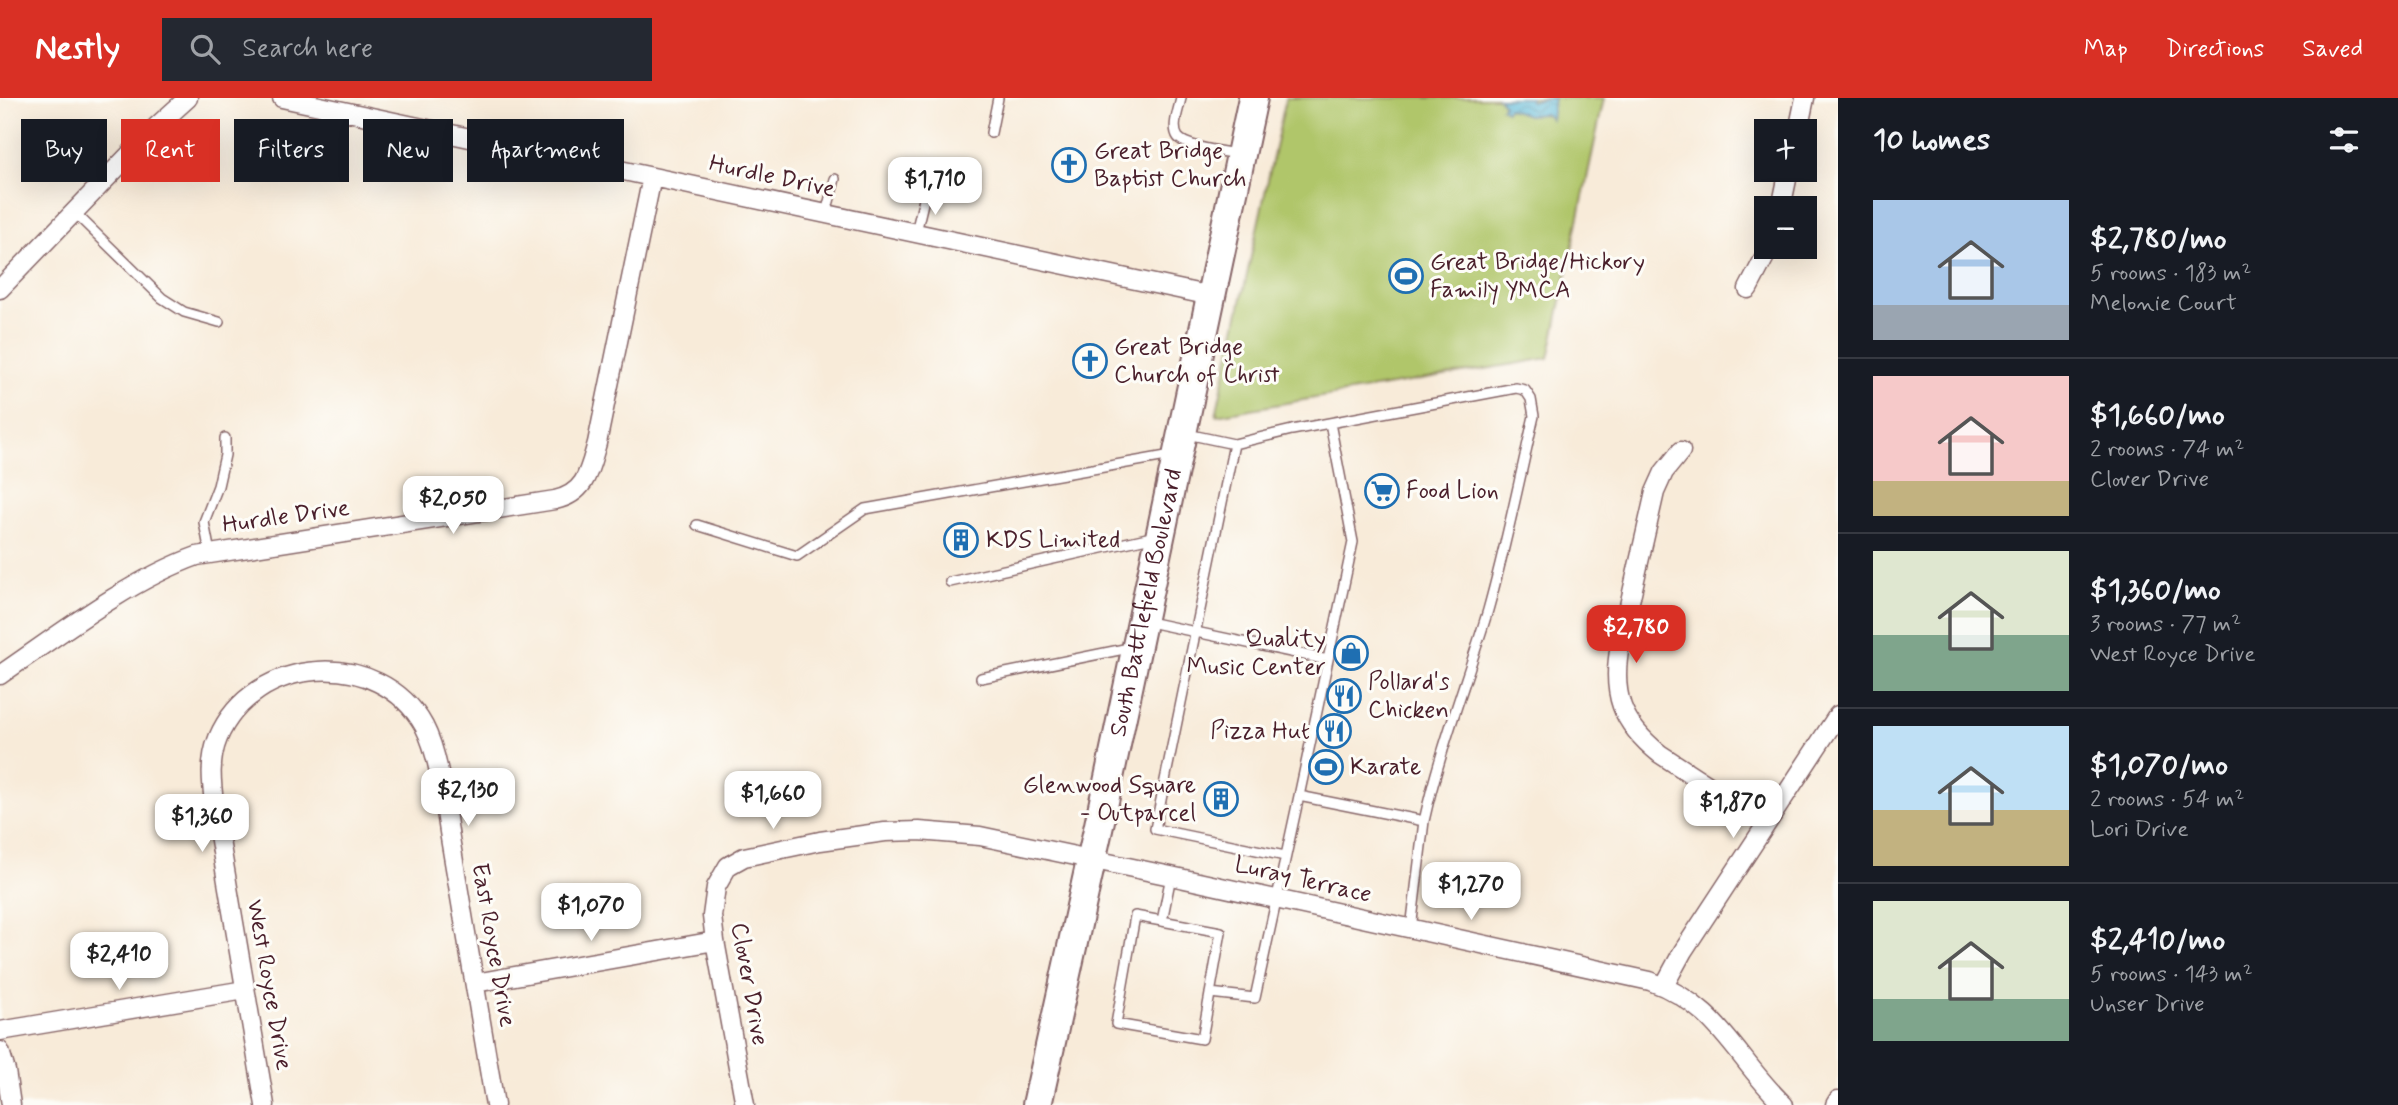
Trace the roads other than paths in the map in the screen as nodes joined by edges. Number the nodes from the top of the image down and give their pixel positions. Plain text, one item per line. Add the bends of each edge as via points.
1 (282, 98) edge
2 (998, 98) edge
3 (1181, 98) edge
4 (1252, 98) edge
5 (1805, 98) edge
6 (179, 101) edge
7 (1801, 119) edge
8 (990, 133) dead end
9 (1241, 155) junction
10 (652, 177) junction
11 (835, 179) dead end
12 (924, 199) dead end
13 (74, 212) junction
14 (826, 213) junction
15 (916, 232) junction
16 (1764, 259) edge
17 (0, 289) edge
18 (1748, 289) dead end
19 (1211, 296) junction
20 (219, 322) dead end
21 (1330, 423) junction
22 (225, 438) dead end
23 (1180, 443) junction
24 (1234, 444) junction
25 (1681, 451) dead end
26 (697, 525) dead end
27 (1161, 535) junction
28 (210, 553) junction
29 (950, 582) dead end
30 (1194, 632) junction
31 (1140, 634) junction
32 (1328, 660) junction
33 (305, 672) joint
34 (0, 675) edge
35 (981, 678) dead end
36 (1838, 715) edge
37 (1299, 796) junction
38 (1424, 821) junction
39 (1766, 824) junction
40 (1286, 856) junction
41 (1091, 859) junction
42 (1171, 876) junction
43 (1276, 899) junction
44 (1162, 921) junction
45 (1411, 929) junction
46 (715, 941) junction
47 (475, 983) junction
48 (1664, 986) junction
49 (245, 990) junction
50 (1210, 993) junction
51 (0, 1031) edge
52 (0, 1051) edge
53 (1838, 1100) edge
54 (11, 1105) edge
55 (265, 1105) edge
56 (495, 1105) edge
57 (745, 1105) edge
58 (1037, 1105) edge
59 (1784, 1105) edge
60 (1835, 1105) edge

1 - 10 street, Hurdle Drive
2 - 8 lane
3 - 9 lane via 1175,128 1178,138
4 - 9 main road, South Battlefield Boulevard
5 - 7 street
6 - 13 street
9 - 19 main road, South Battlefield Boulevard
10 - 14 street, Hurdle Drive
10 - 28 street, Hurdle Drive via 597,443 586,478 574,494
11 - 14 lane
12 - 15 lane
13 - 17 street
13 - 20 lane via 162,298 184,312
14 - 15 street, Hurdle Drive
15 - 19 street, Hurdle Drive
16 - 18 street
19 - 23 main road, South Battlefield Boulevard
21 - 24 lane
21 - 32 lane via 1353,542
21 - 38 lane via 1516,388 1525,390 1531,399 1534,416 1491,596
22 - 28 lane via 218,486 204,522
23 - 24 lane
23 - 26 lane via 865,509 797,556
23 - 27 main road, South Battlefield Boulevard
24 - 30 lane
25 - 39 street via 1664,472 1651,506 1616,664 1617,689 1625,715 1644,741
27 - 29 lane
27 - 31 main road, South Battlefield Boulevard
28 - 34 street, Hurdle Drive via 149,578
30 - 31 lane
30 - 32 lane
30 - 40 lane via 1155,829
31 - 35 lane
31 - 41 main road, South Battlefield Boulevard
32 - 37 lane
33 - 47 street, East Royce Drive via 331,669 368,677 397,695 424,726 440,779
33 - 49 street, West Royce Drive via 278,679 239,707 224,726 211,763
36 - 39 street
37 - 38 lane
37 - 40 lane
38 - 45 lane
39 - 48 street
40 - 43 lane
41 - 42 street, Luray Terrace
41 - 46 street, Clover Drive via 941,831 885,832 758,853 727,866 720,878 713,903
41 - 58 main road, South Battlefield Boulevard
42 - 43 street, Luray Terrace
42 - 44 lane
43 - 45 street, Luray Terrace
43 - 50 lane via 1255,998
44 - 50 lane via 1221,932
44 - 50 lane via 1135,916 1116,1024 1202,1039
45 - 48 street, Luray Terrace
46 - 47 street
46 - 57 street, Clover Drive
47 - 56 street, East Royce Drive
48 - 59 street, Luray Terrace via 1709,1016
49 - 51 street
49 - 55 street, West Royce Drive
52 - 54 street
53 - 60 street

